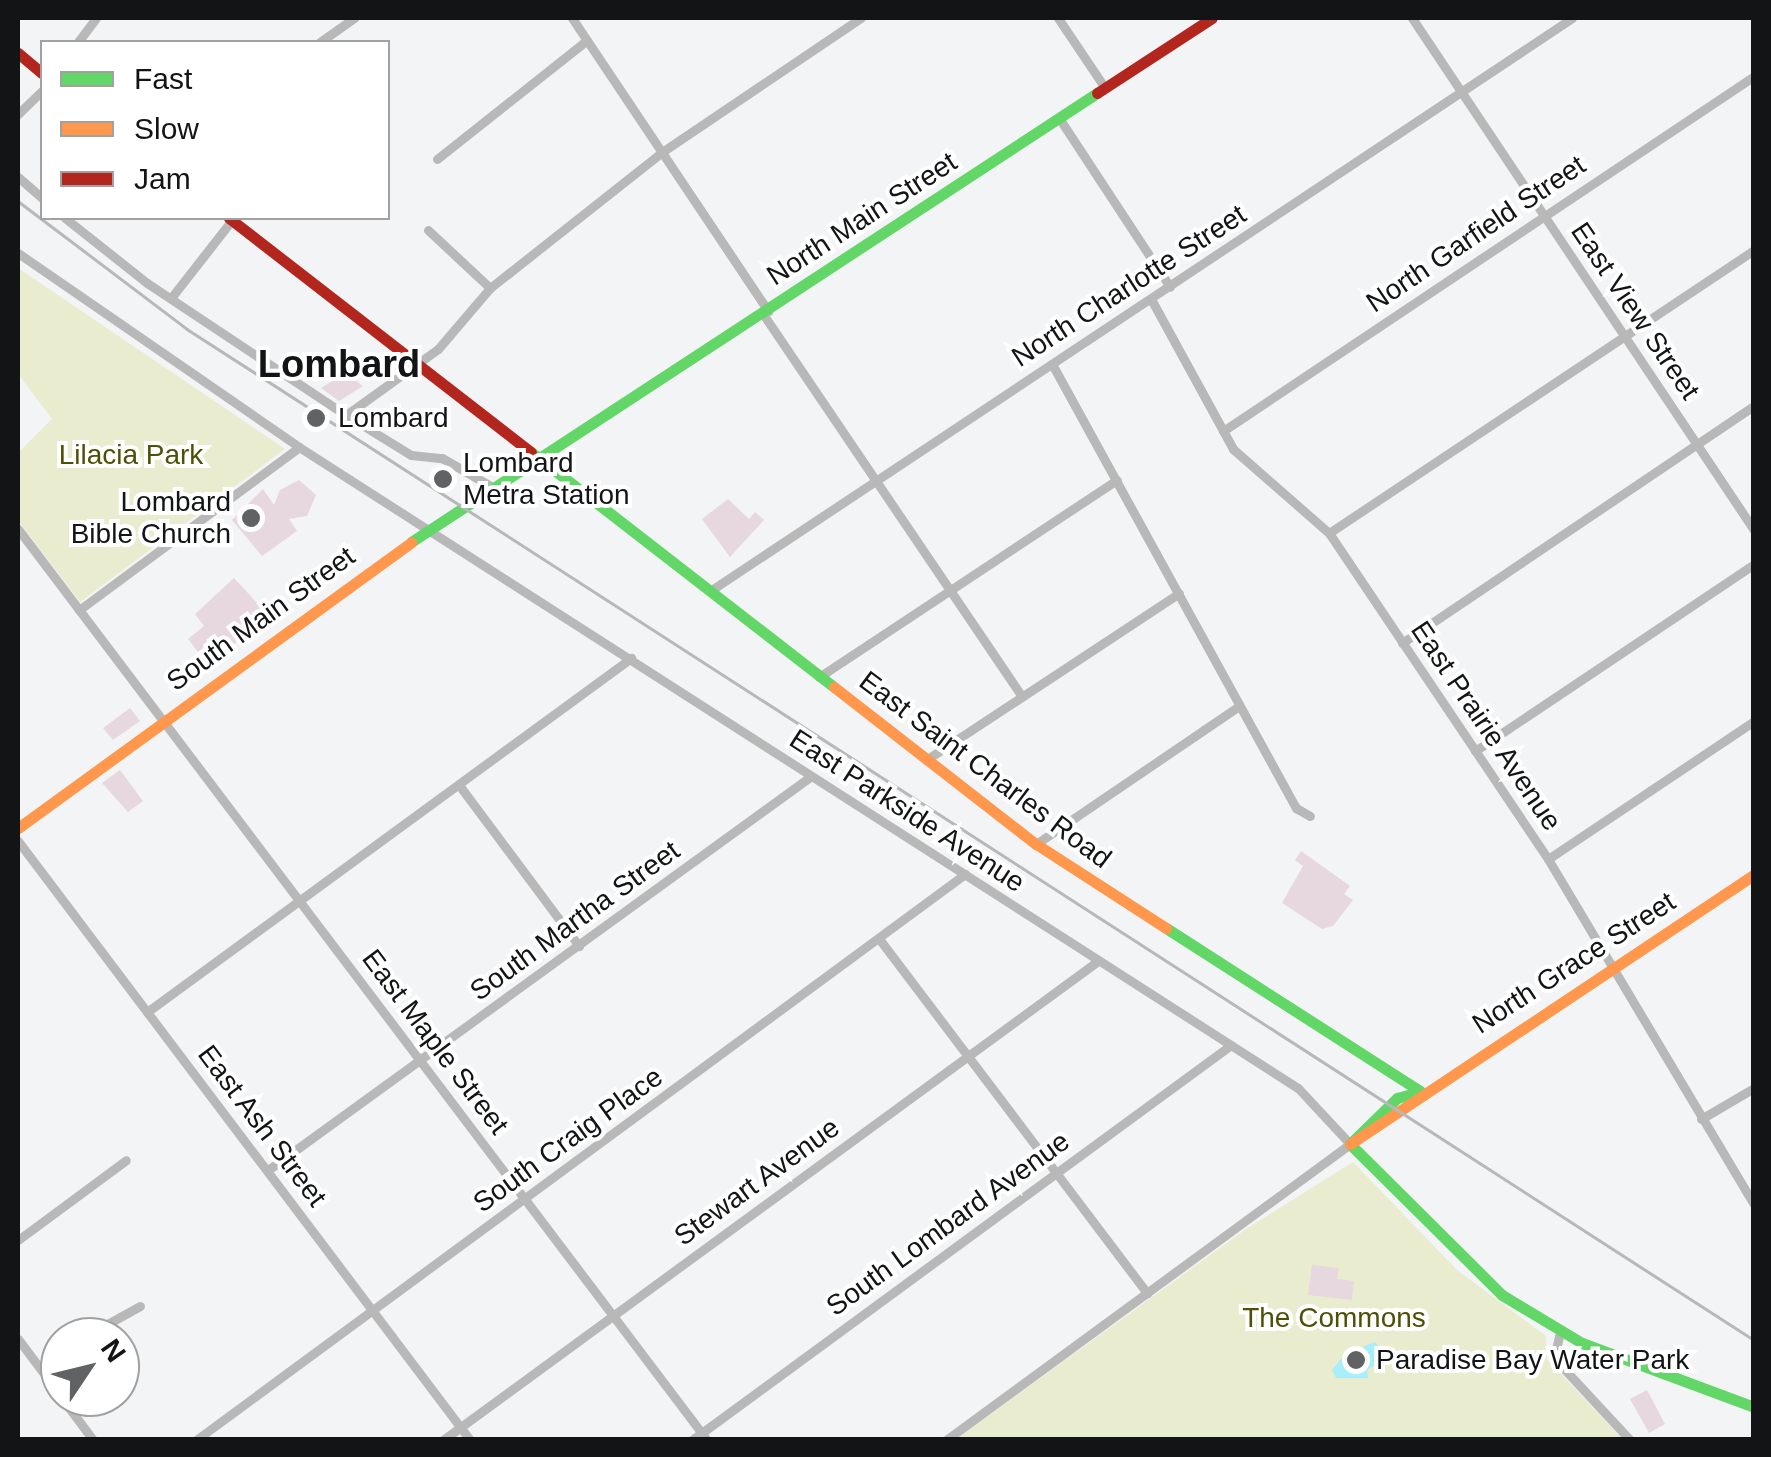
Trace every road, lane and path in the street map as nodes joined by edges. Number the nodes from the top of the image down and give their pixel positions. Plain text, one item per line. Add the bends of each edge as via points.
1 (96, 18) edge
2 (354, 18) edge
3 (572, 18) edge
4 (861, 18) edge
5 (1058, 18) edge
6 (1212, 18) edge
7 (1412, 18) edge
8 (1572, 18) edge
9 (849, 21) edge
10 (80, 40) edge
11 (323, 40) edge
12 (587, 40) junction
13 (18, 53) edge
14 (40, 71) edge
15 (1754, 76) edge
16 (1105, 88) junction
17 (1462, 92) junction
18 (40, 93) edge
19 (18, 114) edge
20 (1060, 118) junction
21 (662, 152) junction
22 (437, 159) dead end
23 (18, 176) edge
24 (40, 196) edge
25 (1544, 216) junction
26 (68, 220) edge
27 (230, 220) edge
28 (232, 220) edge
29 (428, 230) dead end
30 (1754, 250) edge
31 (18, 254) edge
32 (1170, 287) junction
33 (490, 288) junction
34 (172, 298) junction
35 (1151, 300) junction
36 (766, 312) junction
37 (1624, 336) junction
38 (417, 363) junction
39 (1052, 364) junction
40 (1754, 406) edge
41 (346, 415) junction
42 (1223, 431) junction
43 (1697, 444) junction
44 (299, 448) junction
45 (540, 460) junction
46 (877, 480) junction
47 (1117, 480) junction
48 (496, 489) junction
49 (18, 529) edge
50 (429, 529) junction
51 (1754, 530) edge
52 (1329, 533) junction
53 (1754, 564) edge
54 (950, 589) junction
55 (710, 592) junction
56 (1179, 593) junction
57 (79, 610) junction
58 (1402, 643) junction
59 (632, 658) junction
60 (819, 677) junction
61 (1022, 696) junction
62 (1239, 706) junction
63 (163, 721) junction
64 (1754, 722) edge
65 (1475, 751) junction
66 (926, 760) junction
67 (810, 776) junction
68 (460, 786) junction
69 (1310, 816) dead end
70 (18, 828) edge
71 (18, 841) edge
72 (1036, 844) junction
73 (1548, 859) junction
74 (965, 874) junction
75 (1754, 875) edge
76 (300, 900) junction
77 (880, 940) junction
78 (579, 946) junction
79 (1098, 962) junction
80 (1618, 965) junction
81 (147, 1012) junction
82 (1230, 1045) junction
83 (968, 1056) junction
84 (420, 1062) junction
85 (1754, 1088) edge
86 (1420, 1092) junction
87 (1701, 1119) junction
88 (1350, 1144) junction
89 (126, 1160) dead end
90 (268, 1170) junction
91 (1056, 1172) junction
92 (526, 1200) junction
93 (1754, 1204) edge
94 (18, 1240) edge
95 (1147, 1293) junction
96 (140, 1306) dead end
97 (372, 1310) junction
98 (613, 1316) junction
99 (120, 1317) edge
100 (1560, 1332) junction
101 (18, 1339) edge
102 (40, 1370) edge
103 (1754, 1407) edge
104 (76, 1417) edge
105 (460, 1427) junction
106 (704, 1436) edge
107 (93, 1440) edge
108 (196, 1440) edge
109 (443, 1440) edge
110 (470, 1440) edge
111 (692, 1440) edge
112 (946, 1440) edge
113 (1630, 1440) edge

1 - 10 street
2 - 11 street
3 - 12 street
4 - 9 street
5 - 16 street
6 - 16 main road, North Main Street
7 - 17 street, East View Street
8 - 17 street, North Charlotte Street
9 - 21 street
12 - 21 street
12 - 22 street
13 - 14 main road
15 - 25 street, North Garfield Street
16 - 20 main road, North Main Street
17 - 25 street, East View Street
17 - 32 street, North Charlotte Street
18 - 19 street
20 - 32 street
20 - 36 main road, North Main Street
21 - 33 street
21 - 36 street
23 - 24 street
25 - 37 street, East View Street
25 - 42 street, North Garfield Street
26 - 34 street
27 - 34 street
28 - 38 main road, East Saint Charles Road
29 - 33 street
30 - 37 street
31 - 44 street, East Parkside Avenue
32 - 35 street, North Charlotte Street
33 - 38 street
34 - 41 street
35 - 39 street, North Charlotte Street
35 - 42 street, East Prairie Avenue
36 - 45 main road, North Main Street
36 - 46 street
37 - 43 street, East View Street
37 - 52 street
38 - 41 street
38 - 45 main road, East Saint Charles Road
39 - 46 street, North Charlotte Street
39 - 47 street
40 - 43 street
41 - 48 street
42 - 52 street, East Prairie Avenue via 1251,471
43 - 51 street, East View Street
43 - 58 street
44 - 50 street, East Parkside Avenue
44 - 57 street
45 - 48 main road, South Main Street
45 - 55 main road, East Saint Charles Road
46 - 54 street
46 - 55 street, North Charlotte Street
47 - 54 street
47 - 56 street
48 - 50 main road, South Main Street
49 - 57 street, East Maple Street
50 - 59 street, East Parkside Avenue
50 - 63 main road, South Main Street
52 - 58 street, East Prairie Avenue
53 - 65 street
54 - 60 street
54 - 61 street
55 - 60 main road, East Saint Charles Road
56 - 61 street
56 - 62 street
57 - 63 street, East Maple Street
58 - 65 street, East Prairie Avenue
59 - 67 street, East Parkside Avenue
59 - 68 street
60 - 66 main road, East Saint Charles Road
61 - 66 street
62 - 69 street via 1296,808
62 - 72 street
63 - 70 main road, South Main Street
63 - 76 street, East Maple Street
64 - 73 street
65 - 73 street, East Prairie Avenue
66 - 72 main road, East Saint Charles Road
67 - 74 street, East Parkside Avenue
67 - 78 street, South Martha Street
68 - 76 street
68 - 78 street
71 - 81 street, East Ash Street
72 - 86 main road, East Saint Charles Road
73 - 80 street, East Prairie Avenue
74 - 77 street, South Craig Place
74 - 79 street, East Parkside Avenue
75 - 80 main road, North Grace Street
76 - 81 street
76 - 84 street, East Maple Street
77 - 83 street
77 - 92 street, South Craig Place
78 - 84 street, South Martha Street
79 - 82 street, East Parkside Avenue
79 - 83 street, Stewart Avenue
80 - 86 main road, North Grace Street
80 - 87 street, East Prairie Avenue
81 - 90 street, East Ash Street
82 - 88 street, East Parkside Avenue via 1304,1094
82 - 91 street, South Lombard Avenue
83 - 91 street
83 - 98 street, Stewart Avenue
84 - 90 street, South Martha Street
84 - 92 street, East Maple Street
85 - 87 street
86 - 88 main road, North Grace Street via 1397,1098
87 - 93 street, East Prairie Avenue
88 - 95 street
88 - 100 main road via 1462,1262
89 - 94 street
90 - 97 street, East Ash Street
91 - 95 street
91 - 106 street, South Lombard Avenue
92 - 97 street, South Craig Place
92 - 98 street, East Maple Street
95 - 112 street
96 - 99 street
97 - 105 street, East Ash Street
97 - 108 street, South Craig Place
98 - 105 street, Stewart Avenue
98 - 106 street, East Maple Street
100 - 103 main road
100 - 113 street via 1554,1358
101 - 102 street
104 - 107 street
105 - 109 street, Stewart Avenue
105 - 110 street, East Ash Street
106 - 111 street, South Lombard Avenue

